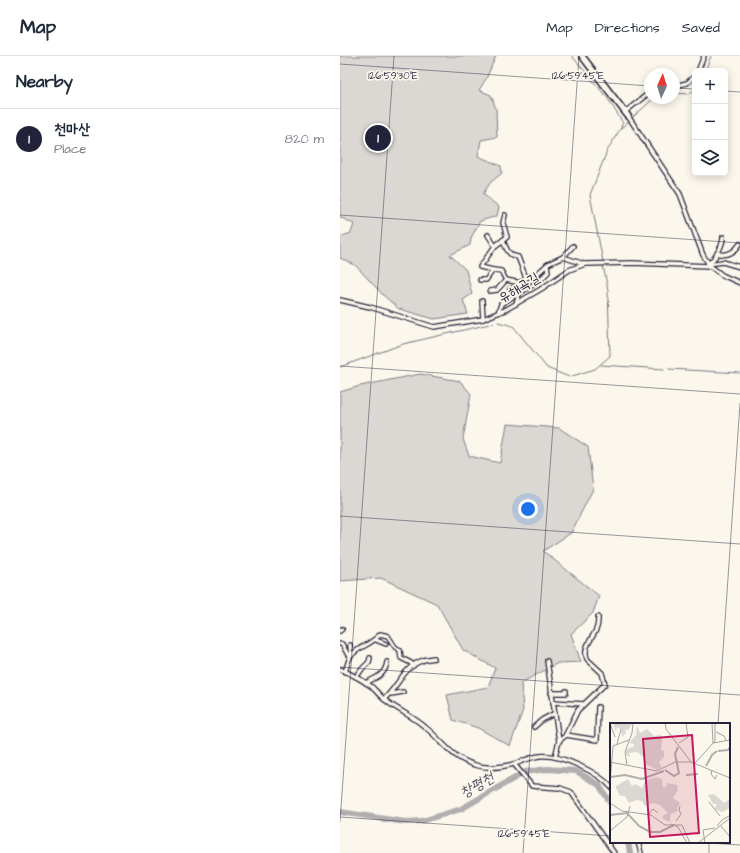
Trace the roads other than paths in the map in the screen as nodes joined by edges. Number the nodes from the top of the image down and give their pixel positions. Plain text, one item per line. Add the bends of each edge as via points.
1 (582, 56) edge
2 (704, 56) edge
3 (699, 68) edge
4 (692, 79) edge
5 (680, 85) edge
6 (644, 98) edge
7 (627, 114) junction
8 (505, 215) dead end
9 (488, 235) dead end
10 (723, 237) dead end
11 (503, 240) junction
12 (740, 244) edge
13 (495, 246) junction
14 (573, 246) dead end
15 (717, 253) junction
16 (563, 257) junction
17 (585, 264) junction
18 (547, 265) junction
19 (709, 265) junction
20 (740, 267) edge
21 (494, 270) junction
22 (526, 278) junction
23 (480, 280) dead end
24 (506, 280) junction
25 (521, 283) junction
26 (740, 283) edge
27 (510, 289) dead end
28 (490, 291) dead end
29 (519, 294) junction
30 (340, 300) edge
31 (482, 301) dead end
32 (516, 304) junction
33 (498, 313) junction
34 (483, 319) junction
35 (598, 617) dead end
36 (376, 640) junction
37 (340, 644) edge
38 (386, 644) dead end
39 (350, 645) dead end
40 (351, 656) junction
41 (370, 658) dead end
42 (434, 658) dead end
43 (547, 661) dead end
44 (387, 662) dead end
45 (413, 666) junction
46 (340, 669) edge
47 (345, 672) junction
48 (357, 676) junction
49 (366, 683) junction
50 (566, 691) dead end
51 (403, 692) dead end
52 (551, 693) junction
53 (391, 694) junction
54 (384, 700) junction
55 (553, 702) junction
56 (584, 704) junction
57 (598, 707) dead end
58 (555, 713) junction
59 (534, 727) dead end
60 (566, 735) junction
61 (559, 741) junction
62 (555, 757) junction
63 (514, 764) junction
64 (610, 786) edge
65 (638, 843) edge
66 (614, 853) edge
67 (641, 853) edge

1 - 7 street
2 - 3 street
4 - 5 street
6 - 7 street
7 - 19 street via 680,194
8 - 11 street via 503,223 507,237
9 - 13 street
10 - 15 street
11 - 13 street
11 - 22 street via 508,252 518,257
12 - 15 street via 730,254 724,256
13 - 21 street via 480,267
14 - 16 street
15 - 19 street
16 - 17 street
16 - 18 street
17 - 19 street, 유해곡길 via 612,262
17 - 32 street, 유해곡길 via 569,270
18 - 22 street via 538,273
18 - 29 street via 548,272 544,277
19 - 20 street, 유해곡길 via 723,262
19 - 26 street via 722,275
21 - 23 street via 486,280
21 - 24 street via 501,271
22 - 25 street
24 - 25 street
24 - 28 street via 497,290
25 - 27 street
25 - 29 street
29 - 32 street
29 - 33 street via 501,304
30 - 34 street, 유해곡길 via 434,327
31 - 34 street
32 - 33 street, 유해곡길
33 - 34 street, 유해곡길
35 - 56 street via 598,627 589,641 586,656 602,673 605,684
36 - 38 street
36 - 40 street
36 - 45 street via 380,634 388,636 400,650 401,658
37 - 40 street
39 - 40 street
40 - 47 street
41 - 48 street via 370,662
42 - 45 street
43 - 52 street
44 - 49 street via 381,676
45 - 53 street via 402,676
46 - 47 street
47 - 48 street
48 - 49 street
49 - 54 street
50 - 52 street
51 - 53 street
52 - 55 street
53 - 54 street
54 - 63 street via 416,719 451,753 468,763 488,767
55 - 56 street
55 - 58 street
56 - 60 street
57 - 60 street via 597,740
58 - 59 street
58 - 61 street
60 - 61 street
61 - 62 street
62 - 63 street via 540,756
62 - 64 street via 590,771
63 - 66 street via 532,786 560,788 571,792
65 - 67 street

